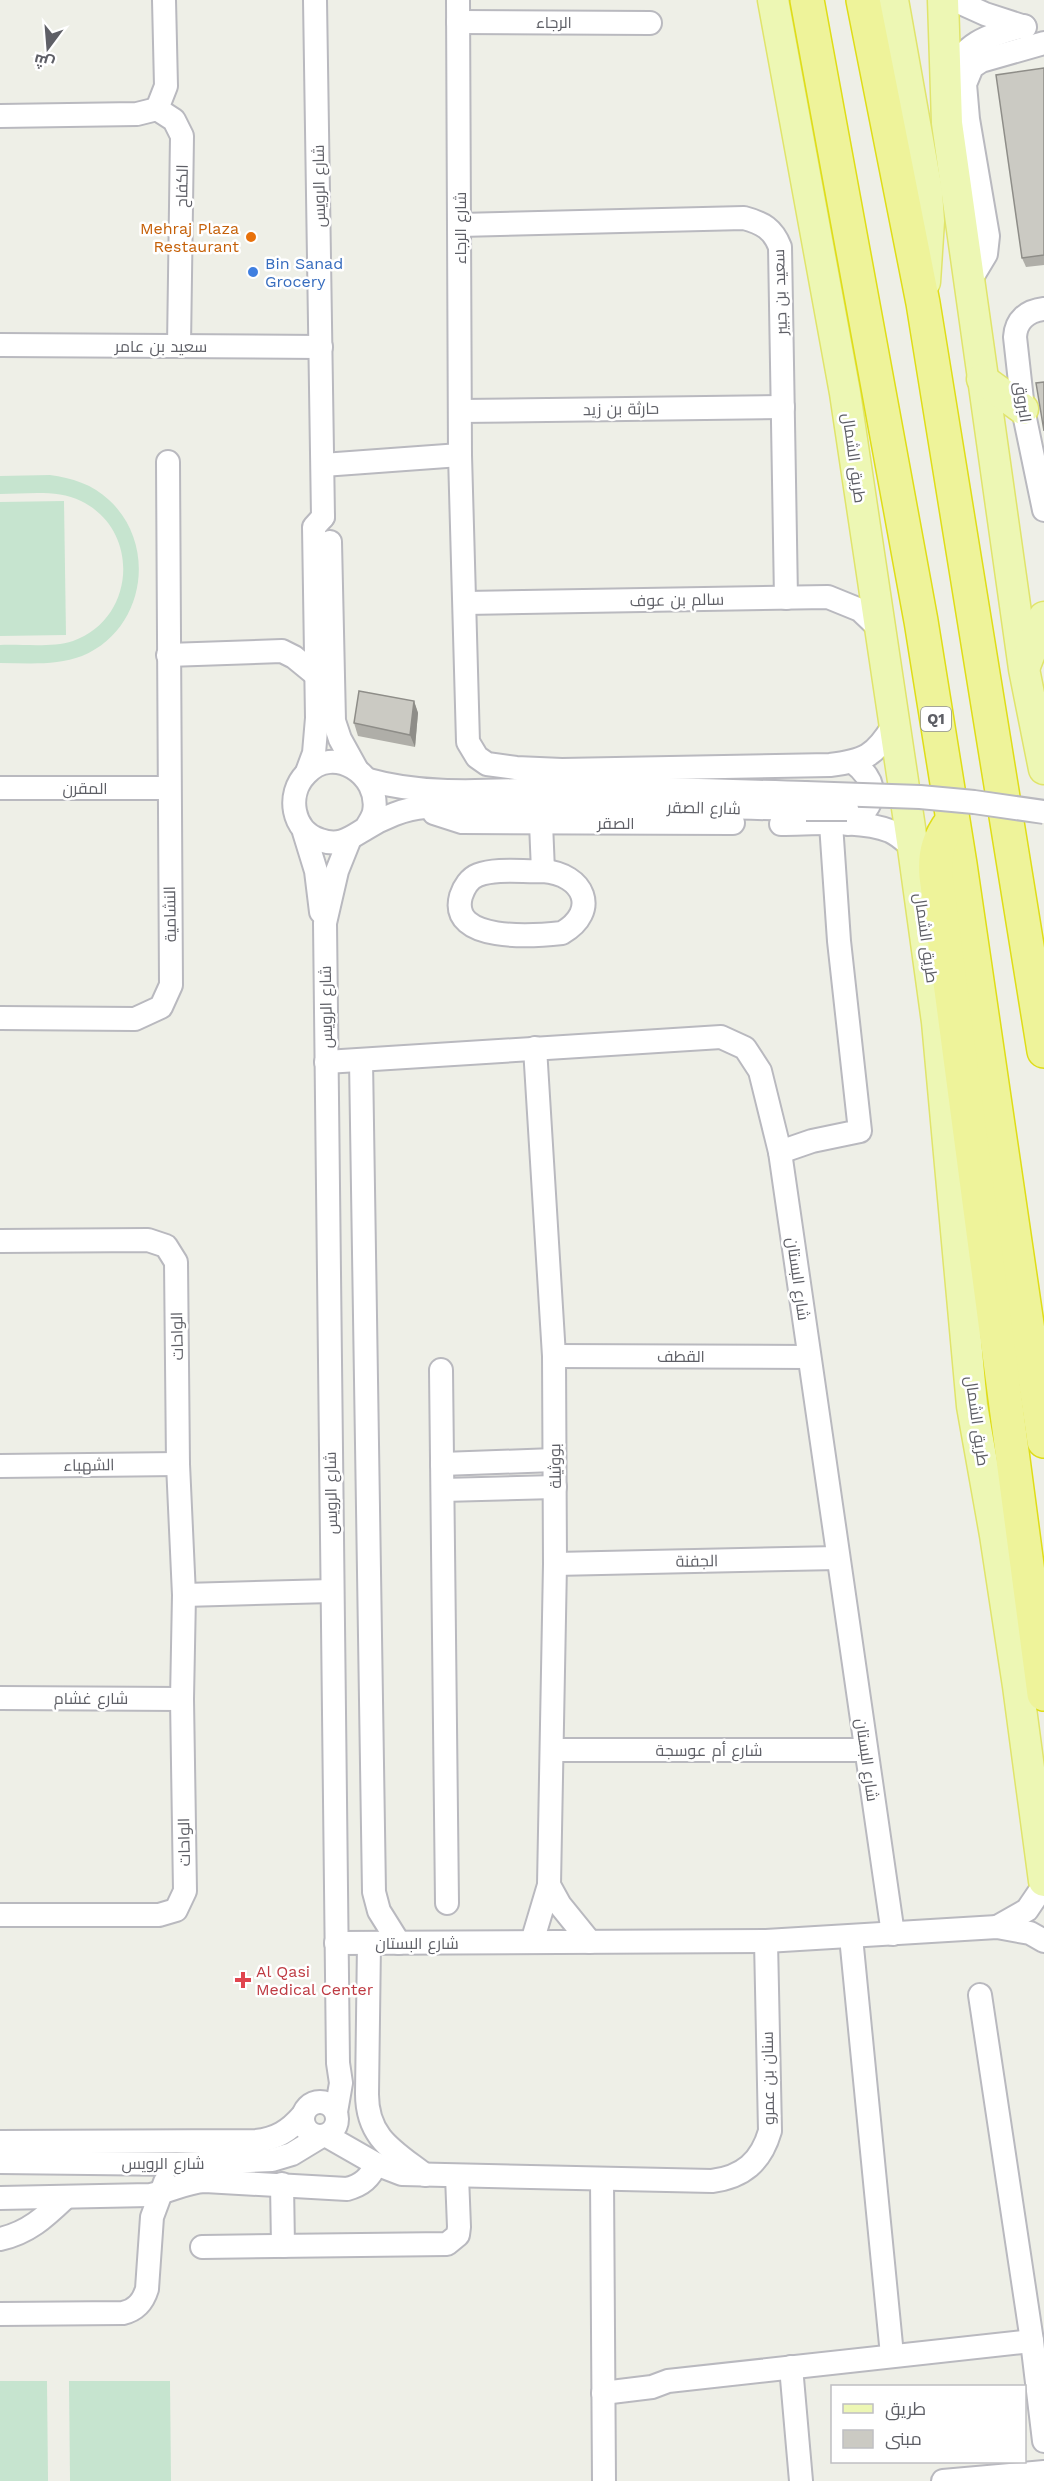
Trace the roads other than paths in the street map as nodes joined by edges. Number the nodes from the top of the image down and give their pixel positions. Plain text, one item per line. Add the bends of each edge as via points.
1 (164, 0) edge
2 (315, 0) edge
3 (772, 0) edge
4 (788, 0) edge
5 (807, 0) edge
6 (863, 0) edge
7 (893, 0) edge
8 (943, 0) edge
9 (954, 0) edge
10 (458, 11) edge
11 (650, 22) dead end
12 (1034, 29) edge
13 (1044, 43) edge
14 (945, 80) junction
15 (157, 109) junction
16 (0, 116) edge
17 (958, 121) junction
18 (460, 225) junction
19 (928, 235) junction
20 (861, 291) junction
21 (923, 303) junction
22 (1044, 309) edge
23 (0, 345) edge
24 (179, 346) junction
25 (321, 347) junction
26 (982, 379) junction
27 (783, 407) junction
28 (1023, 410) junction
29 (460, 411) junction
30 (460, 455) junction
31 (168, 462) dead end
32 (324, 465) junction
33 (1044, 510) edge
34 (322, 517) junction
35 (794, 598) junction
36 (465, 603) junction
37 (1044, 617) edge
38 (315, 621) junction
39 (879, 628) junction
40 (282, 651) junction
41 (168, 655) junction
42 (1024, 669) junction
43 (316, 675) junction
44 (1039, 724) edge
45 (894, 726) junction
46 (853, 762) junction
47 (1044, 769) edge
48 (307, 772) junction
49 (362, 774) junction
50 (0, 788) edge
51 (169, 788) junction
52 (806, 801) junction
53 (422, 807) junction
54 (1044, 813) edge
55 (952, 820) junction
56 (541, 823) junction
57 (840, 824) junction
58 (1044, 825) edge
59 (304, 831) junction
60 (358, 834) junction
61 (913, 848) junction
62 (543, 871) junction
63 (325, 923) junction
64 (0, 1018) edge
65 (535, 1048) junction
66 (1044, 1051) edge
67 (361, 1060) junction
68 (326, 1062) junction
69 (780, 1152) junction
70 (0, 1241) edge
71 (999, 1345) junction
72 (554, 1356) junction
73 (809, 1357) junction
74 (441, 1370) dead end
75 (1044, 1441) edge
76 (554, 1460) junction
77 (178, 1464) junction
78 (442, 1464) junction
79 (0, 1466) edge
80 (555, 1487) junction
81 (443, 1490) junction
82 (995, 1535) junction
83 (838, 1558) junction
84 (555, 1564) junction
85 (332, 1592) junction
86 (184, 1595) junction
87 (1044, 1694) edge
88 (0, 1698) edge
89 (182, 1699) junction
90 (552, 1750) junction
91 (866, 1750) junction
92 (1044, 1883) edge
93 (549, 1885) junction
94 (447, 1903) dead end
95 (0, 1915) edge
96 (997, 1927) junction
97 (893, 1934) junction
98 (851, 1937) junction
99 (766, 1941) junction
100 (1044, 1941) edge
101 (532, 1942) junction
102 (590, 1942) junction
103 (336, 1943) junction
104 (369, 1943) junction
105 (399, 1943) junction
106 (980, 1995) dead end
107 (328, 2121) junction
108 (0, 2142) edge
109 (370, 2160) junction
110 (0, 2162) edge
111 (177, 2164) junction
112 (426, 2175) junction
113 (457, 2176) junction
114 (602, 2179) junction
115 (282, 2184) junction
116 (159, 2194) junction
117 (65, 2198) junction
118 (0, 2199) edge
119 (0, 2239) edge
120 (283, 2246) junction
121 (202, 2247) dead end
122 (0, 2314) edge
123 (1032, 2341) junction
124 (892, 2355) junction
125 (791, 2367) junction
126 (604, 2386) junction
127 (1044, 2441) edge
128 (1044, 2472) edge
129 (604, 2481) edge
130 (801, 2481) edge
131 (943, 2481) edge

1 - 15 street via 166,86
2 - 25 street, شارع الرويس
3 - 39 main road, طريق الشمال via 845,393
4 - 20 highway via 840,242
5 - 20 highway, Q1
6 - 21 highway
7 - 19 main road via 927,191
8 - 14 main road
9 - 12 street
10 - 11 street, الرجاء
10 - 18 street, شارع الرجاء
12 - 14 street via 983,40 969,47
13 - 17 street via 989,58 972,67
14 - 17 main road
15 - 16 street via 137,114
15 - 24 street, الكفاح via 174,120 182,136
17 - 19 main road via 939,213
17 - 26 main road
18 - 27 street, سعيد بن جبير via 744,218 768,227 780,247
18 - 29 street, شارع الرجاء
19 - 21 main road
20 - 55 highway, Q1 via 921,621
21 - 66 highway
22 - 28 street, البروق via 1022,317 1016,330
23 - 24 street, سعيد بن عامر
24 - 25 street, سعيد بن عامر
25 - 32 street, شارع الرويس
26 - 28 main road
26 - 42 main road
27 - 29 street, حارثة بن زيد
27 - 35 street, سعيد بن جبير
28 - 33 street, البروق
29 - 30 street, شارع الرجاء
30 - 32 street
30 - 36 street, شارع الرجاء
31 - 41 street, النشامية
32 - 34 street, شارع الرويس
34 - 38 street via 314,527
34 - 49 street via 329,523 334,721 340,739
35 - 36 street, سالم بن عوف
35 - 39 street, سالم بن عوف via 828,597 860,610
36 - 46 street, شارع الرجاء via 465,720 468,741 477,757 487,764 562,770
37 - 42 main road
38 - 40 street
38 - 43 street
39 - 45 main road, طريق الشمال
40 - 41 street
40 - 43 street
41 - 51 street, النشامية
42 - 44 main road
43 - 48 street via 314,753
44 - 47 main road
45 - 46 street via 872,754
45 - 61 main road, طريق الشمال
46 - 57 street via 866,772 872,787 871,803 862,816
48 - 49 street via 322,764 339,762
48 - 59 street via 297,786 293,802
49 - 52 street, شارع الصقر via 388,786 424,790 586,789
49 - 60 street via 375,796 374,813
50 - 51 street, المقرن
51 - 64 street, النشامية via 171,985 161,1007 135,1019
52 - 53 street, شارع الصقر
52 - 54 street, شارع الصقر, bridge via 964,801
52 - 58 street, شارع الصقر, bridge
53 - 56 street, الصقر via 462,822
53 - 60 street, شارع الصقر
55 - 71 highway via 942,834 934,860
55 - 75 highway, Q1
56 - 57 street, الصقر
56 - 62 street
57 - 61 street, الصقر via 889,831
57 - 69 street via 839,941 860,1131
59 - 60 street via 334,843
59 - 63 street, شارع الرويس
60 - 63 street, شارع الرويس via 337,871
61 - 82 main road, طريق الشمال via 937,1022 972,1407
62 - 62 street via 565,875 581,892 582,911 573,926 562,933 480,931 461,912 460,898 476,876 489,872
63 - 68 street, شارع الرويس
65 - 67 street, شارع البستان
65 - 69 street, شارع البستان via 721,1037 745,1048 760,1071
65 - 72 street, بووثيلة
67 - 68 street, شارع البستان
67 - 105 street via 374,1892 379,1911
68 - 85 street, شارع الرويس
69 - 73 street, شارع البستان
70 - 77 street, الواحات via 148,1240 166,1246 176,1262
71 - 82 main road via 988,1381
71 - 87 highway
72 - 73 street, القطف
72 - 76 street, بووثيلة
73 - 83 street, شارع البستان
74 - 78 street
76 - 78 street
76 - 80 street, بووثيلة
77 - 79 street, الشهباء
77 - 86 street, الواحات
78 - 81 street
80 - 81 street
80 - 84 street, بووثيلة
81 - 94 street
82 - 92 main road, طريق الشمال
83 - 84 street, الجفنة
83 - 91 street, شارع البستان
84 - 90 street, بووثيلة
85 - 86 street
85 - 103 street, شارع الرويس
86 - 89 street, الواحات
88 - 89 street, شارع غشام
89 - 95 street, الواحات via 185,1892 176,1910 159,1915
90 - 91 street, شارع أم عوسجة
90 - 93 street, بووثيلة
91 - 97 street, شارع البستان
92 - 96 street, شارع البستان via 1027,1910
93 - 101 street, بووثيلة
93 - 102 street
96 - 97 street, شارع البستان
96 - 100 street, شارع البستان
97 - 98 street, شارع البستان
98 - 99 street, شارع البستان
98 - 124 street
99 - 102 street, شارع البستان
99 - 114 street, سنان بن عمرو via 770,2131 756,2161 744,2172 712,2181
101 - 102 street, شارع البستان
101 - 105 street, شارع البستان
103 - 104 street, شارع البستان
103 - 107 street, شارع الرويس via 341,2083
104 - 105 street, شارع البستان
104 - 112 street via 368,2115 385,2144
106 - 123 street
107 - 108 street, شارع الرويس via 308,2133 302,2116 285,2132 256,2141
107 - 109 street
107 - 111 street, شارع الرويس via 292,2154 272,2160
109 - 112 street, سنان بن عمرو via 402,2174
109 - 115 street via 369,2177 347,2189
110 - 111 street, شارع الرويس
111 - 116 street
112 - 113 street, سنان بن عمرو
113 - 114 street, سنان بن عمرو
113 - 120 street via 458,2235 447,2244
114 - 126 street
115 - 116 street via 199,2182
115 - 120 street
116 - 117 street
116 - 122 street via 151,2229 147,2289 136,2307 123,2313
117 - 118 street
117 - 119 street via 23,2233
120 - 121 street
123 - 124 street
123 - 127 street
124 - 125 street
125 - 126 street via 668,2381 648,2377
125 - 130 street
126 - 129 street
128 - 131 street

